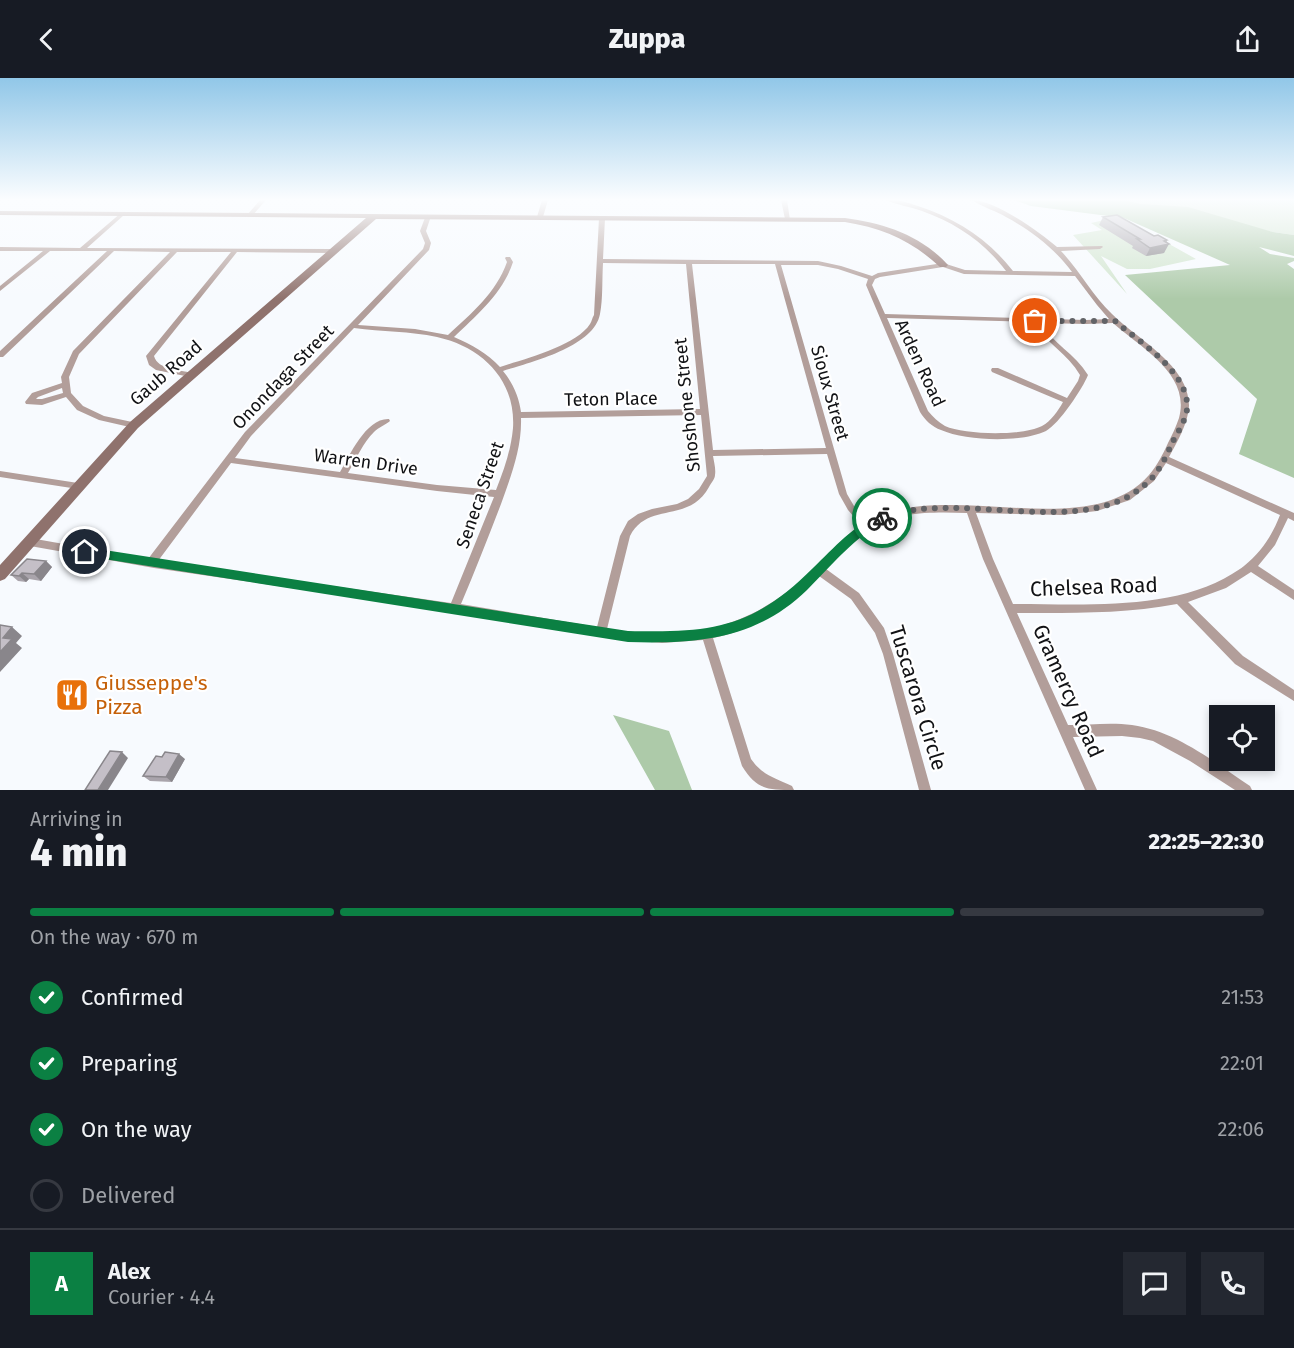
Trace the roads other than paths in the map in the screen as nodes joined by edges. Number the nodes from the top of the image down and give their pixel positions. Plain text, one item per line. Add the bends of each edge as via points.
1 (100, 233) edge
2 (354, 233) edge
3 (424, 233) edge
4 (601, 233) edge
5 (898, 233) edge
6 (971, 233) edge
7 (1034, 233) edge
8 (1100, 247) dead end
9 (0, 249) edge
10 (49, 249) junction
11 (82, 249) junction
12 (113, 249) junction
13 (1056, 249) junction
14 (175, 250) junction
15 (236, 250) junction
16 (333, 251) junction
17 (508, 258) dead end
18 (600, 261) junction
19 (689, 261) junction
20 (777, 262) junction
21 (943, 265) junction
22 (1011, 273) junction
23 (1078, 274) junction
24 (872, 278) junction
25 (0, 289) edge
26 (882, 316) junction
27 (1035, 321) junction
28 (1115, 321) junction
29 (353, 326) junction
30 (449, 338) junction
31 (0, 354) edge
32 (501, 369) junction
33 (995, 370) dead end
34 (190, 375) junction
35 (1067, 401) junction
36 (705, 412) junction
37 (518, 415) junction
38 (387, 421) dead end
39 (134, 424) junction
40 (831, 451) junction
41 (710, 453) junction
42 (1165, 459) junction
43 (228, 460) junction
44 (0, 474) edge
45 (342, 476) junction
46 (78, 486) junction
47 (500, 494) junction
48 (970, 508) junction
49 (1289, 515) edge
50 (867, 526) junction
51 (30, 542) junction
52 (151, 563) junction
53 (1250, 566) junction
54 (819, 570) junction
55 (0, 575) edge
56 (1294, 596) edge
57 (1180, 600) junction
58 (454, 608) junction
59 (1010, 608) junction
60 (601, 632) junction
61 (707, 634) junction
62 (1294, 696) edge
63 (1065, 731) junction
64 (788, 790) edge
65 (926, 790) edge
66 (1091, 790) edge
67 (1246, 790) edge

1 - 11 street
2 - 16 street, Gaub Road
3 - 29 street, Onondaga Street via 426,250
4 - 18 street
5 - 21 street via 914,240
6 - 22 street via 989,246
7 - 13 street
8 - 13 street
9 - 10 street
10 - 11 street
10 - 25 street
11 - 12 street
12 - 14 street
12 - 31 street
13 - 23 street
14 - 15 street
14 - 39 street via 76,353 67,370 66,389 74,403 91,414
15 - 16 street
15 - 34 street via 150,356 159,368
16 - 34 street, Gaub Road
17 - 30 street via 510,265 499,284
18 - 19 street
18 - 32 street via 597,315 591,330 572,342
19 - 20 street
19 - 36 street, Shoshone Street
20 - 24 street via 828,264
20 - 40 street, Sioux Street
21 - 22 street via 964,272
21 - 24 street
22 - 23 street
23 - 28 street
24 - 26 street, Arden Road via 869,285
26 - 27 street
26 - 35 street, Arden Road via 924,412 941,427 960,433 1027,434 1050,425
27 - 28 street
27 - 35 street, Arden Road via 1046,337 1083,371 1084,378
28 - 42 street via 1167,364 1183,388 1185,417
29 - 30 street, Seneca Street
29 - 43 street, Onondaga Street via 248,434
30 - 32 street, Seneca Street via 483,354
32 - 37 street, Seneca Street
33 - 35 street
34 - 39 street, Gaub Road
36 - 37 street, Teton Place
36 - 41 street, Shoshone Street
37 - 47 street, Seneca Street via 515,447
38 - 45 street via 370,432
39 - 46 street, Gaub Road
40 - 41 street
40 - 50 street, Sioux Street via 845,499
41 - 60 street, Shoshone Street via 711,476 700,495 679,508 636,517 628,526
42 - 48 street via 1144,486 1103,505 1055,512
42 - 49 street
43 - 45 street, Warren Drive
43 - 52 street, Onondaga Street
44 - 46 street
45 - 47 street, Warren Drive
46 - 51 street, Gaub Road
47 - 58 street, Seneca Street
48 - 50 street via 911,511 887,516
48 - 59 street, Gramercy Road
49 - 53 street, Chelsea Road via 1272,543
50 - 54 street
51 - 52 street
51 - 55 street, Gaub Road
52 - 58 street
53 - 56 street
53 - 57 street, Chelsea Road via 1216,588
54 - 61 street via 774,609 739,626
54 - 65 street, Tuscarora Circle via 855,596 880,631
57 - 59 street, Chelsea Road via 1121,607
57 - 62 street via 1239,660
58 - 60 street
59 - 63 street, Gramercy Road
60 - 61 street via 653,639
61 - 64 street via 746,762 757,776
63 - 66 street, Gramercy Road
63 - 67 street via 1147,733

